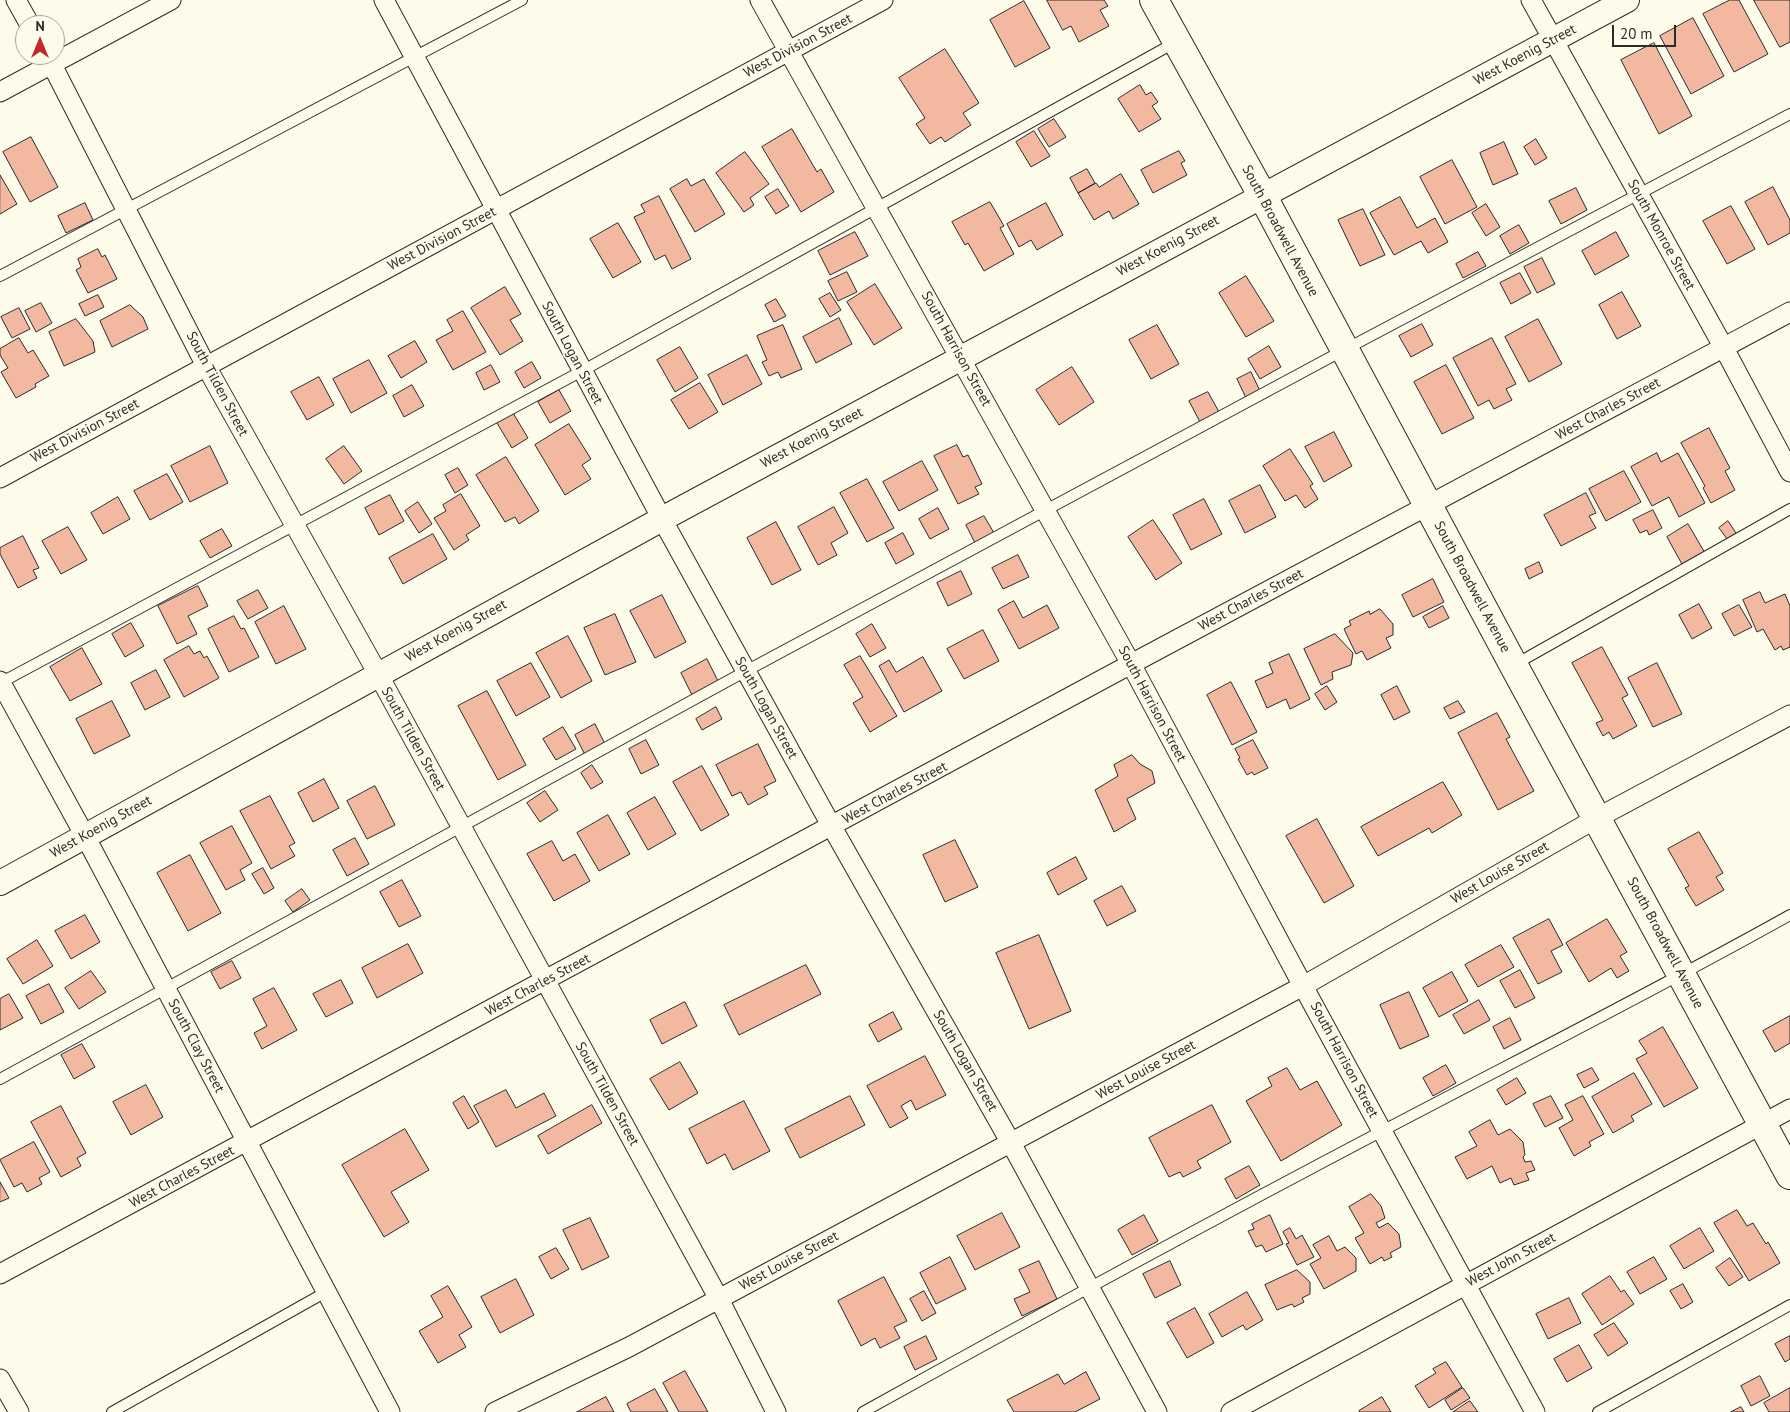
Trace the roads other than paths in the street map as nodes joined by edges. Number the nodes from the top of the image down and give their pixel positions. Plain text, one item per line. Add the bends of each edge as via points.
1 (16, 0) edge
2 (171, 0) edge
3 (384, 0) edge
4 (522, 0) edge
5 (760, 0) edge
6 (883, 0) edge
7 (1154, 0) edge
8 (1531, 0) edge
9 (1628, 0) edge
10 (24, 15) edge
11 (1553, 40) junction
12 (1177, 41) junction
13 (788, 51) junction
14 (65, 52) edge
15 (415, 58) junction
16 (41, 65) edge
17 (52, 65) edge
18 (0, 92) edge
19 (1790, 114) edge
20 (1638, 194) junction
21 (1262, 195) junction
22 (876, 208) junction
23 (126, 209) junction
24 (496, 210) junction
25 (0, 276) edge
26 (1790, 312) edge
27 (1724, 348) junction
28 (1344, 350) junction
29 (961, 358) junction
30 (206, 366) junction
31 (582, 371) junction
32 (1790, 472) edge
33 (0, 478) edge
34 (1428, 506) junction
35 (1046, 510) junction
36 (1790, 510) edge
37 (662, 519) junction
38 (295, 525) junction
39 (1131, 664) junction
40 (1514, 666) junction
41 (746, 671) junction
42 (378, 674) junction
43 (0, 682) edge
44 (1790, 715) edge
45 (1597, 818) junction
46 (461, 827) junction
47 (832, 827) junction
48 (85, 836) junction
49 (0, 883) edge
50 (1790, 916) edge
51 (1682, 976) junction
52 (545, 982) junction
53 (1303, 986) junction
54 (165, 988) junction
55 (0, 1079) edge
56 (1790, 1109) edge
57 (1762, 1124) junction
58 (1382, 1131) junction
59 (246, 1142) junction
60 (1011, 1143) junction
61 (1790, 1174) edge
62 (0, 1274) edge
63 (1466, 1285) junction
64 (1089, 1287) junction
65 (326, 1292) junction
66 (719, 1299) junction
67 (1790, 1305) edge
68 (0, 1378) edge
69 (19, 1412) edge
70 (112, 1412) edge
71 (390, 1412) edge
72 (495, 1412) edge
73 (776, 1412) edge
74 (863, 1412) edge
75 (1157, 1412) edge
76 (1231, 1412) edge
77 (1535, 1412) edge
78 (1598, 1412) edge

1 - 10 street
2 - 14 street
3 - 15 street, South Logan Street
4 - 15 lane
5 - 13 street, South Harrison Street
6 - 13 street, West Division Street
7 - 12 main road, South Broadwell Avenue
8 - 11 street, South Monroe Street
9 - 11 street, West Koenig Street
11 - 20 street, South Monroe Street
11 - 21 street, West Koenig Street
12 - 21 main road, South Broadwell Avenue
12 - 22 lane
13 - 22 street, South Harrison Street
13 - 24 street, West Division Street
15 - 23 lane
15 - 24 street, South Logan Street
16 - 18 street
17 - 23 street, South Tilden Street
19 - 20 lane
20 - 27 street, South Monroe Street
20 - 28 lane
21 - 28 main road, South Broadwell Avenue
21 - 29 street, West Koenig Street
22 - 29 street, South Harrison Street
22 - 31 lane
23 - 25 lane
23 - 30 street, South Tilden Street
24 - 30 street, West Division Street
24 - 31 street, South Logan Street
26 - 27 street, West Charles Street
27 - 32 street, South Monroe Street
27 - 34 street, West Charles Street
28 - 34 main road, South Broadwell Avenue
28 - 35 lane
29 - 35 street, South Harrison Street
29 - 37 street, West Koenig Street
30 - 33 street, West Division Street
30 - 38 street, South Tilden Street
31 - 37 street, South Logan Street
31 - 38 lane
34 - 39 street, West Charles Street
34 - 40 main road, South Broadwell Avenue
35 - 39 street, South Harrison Street
35 - 41 lane
36 - 40 lane
37 - 41 street, South Logan Street
37 - 42 street, West Koenig Street
38 - 42 street, South Tilden Street
38 - 43 lane
39 - 47 street, West Charles Street
39 - 53 street, South Harrison Street
40 - 45 main road, South Broadwell Avenue
41 - 46 lane
41 - 47 street, South Logan Street
42 - 46 street, South Tilden Street
42 - 48 street, West Koenig Street
43 - 48 street, South Clay Street
44 - 45 street, West Louise Street
45 - 51 main road, South Broadwell Avenue
45 - 53 street, West Louise Street
46 - 52 street, South Tilden Street
46 - 54 lane
47 - 52 street, West Charles Street
47 - 60 street, South Logan Street
48 - 49 street, West Koenig Street
48 - 54 street, South Clay Street
50 - 51 lane
51 - 57 main road, South Broadwell Avenue
51 - 58 lane
52 - 59 street, West Charles Street
52 - 66 street, South Tilden Street
53 - 58 street, South Harrison Street
53 - 60 street, West Louise Street
54 - 55 lane
54 - 59 street, South Clay Street
56 - 57 street, West John Street
57 - 61 main road, South Broadwell Avenue
57 - 63 street, West John Street
58 - 63 street, South Harrison Street
58 - 64 lane
59 - 62 street, West Charles Street
59 - 65 street, South Clay Street
60 - 64 street, South Logan Street
60 - 66 street, West Louise Street
63 - 76 street, West John Street
63 - 77 street, South Harrison Street
64 - 74 lane
64 - 75 street, South Logan Street
65 - 70 lane
65 - 71 street, South Clay Street
66 - 72 street, West Louise Street
66 - 73 street, South Tilden Street
67 - 78 lane
68 - 69 street

